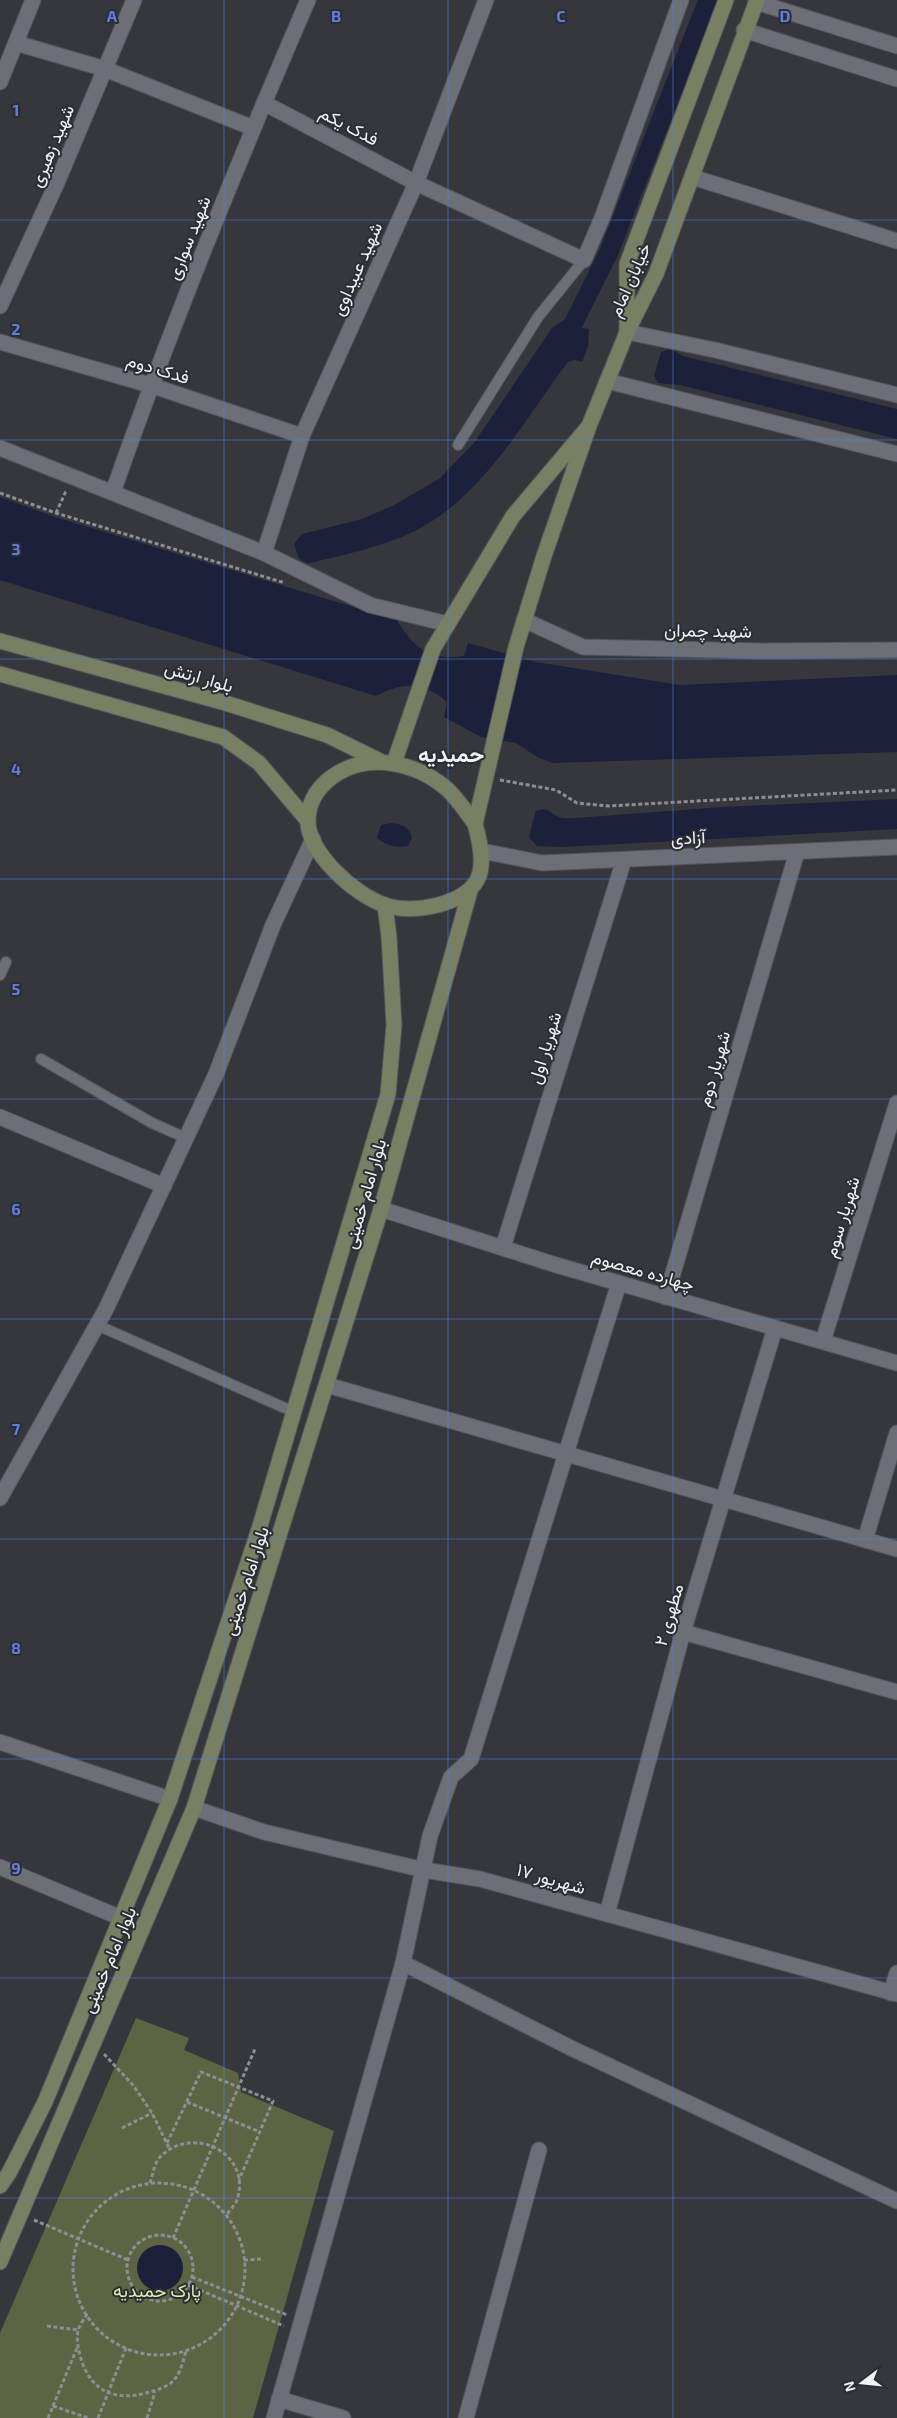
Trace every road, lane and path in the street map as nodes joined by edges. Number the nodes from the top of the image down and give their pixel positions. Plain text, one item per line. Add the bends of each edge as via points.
1 (33, 0) edge
2 (134, 0) edge
3 (308, 0) edge
4 (486, 0) edge
5 (681, 0) edge
6 (726, 0) edge
7 (756, 1) edge
8 (744, 30) junction
9 (16, 43) junction
10 (897, 46) edge
11 (105, 68) junction
12 (897, 78) edge
13 (0, 82) edge
14 (264, 103) junction
15 (253, 128) junction
16 (692, 176) junction
17 (416, 183) junction
18 (897, 241) edge
19 (584, 260) junction
20 (0, 306) edge
21 (627, 332) junction
22 (0, 342) edge
23 (607, 381) junction
24 (150, 385) junction
25 (897, 395) edge
26 (589, 426) junction
27 (302, 436) junction
28 (458, 445) dead end
29 (0, 448) edge
30 (897, 454) edge
31 (72, 476) junction
32 (113, 492) junction
33 (0, 493) edge
34 (56, 514) junction
35 (264, 554) junction
36 (307, 574) junction
37 (524, 620) junction
38 (448, 624) junction
39 (0, 641) edge
40 (897, 650) edge
41 (0, 674) edge
42 (389, 763) junction
43 (486, 778) junction
44 (897, 790) edge
45 (308, 821) junction
46 (475, 824) junction
47 (313, 839) junction
48 (897, 847) edge
49 (482, 851) junction
50 (797, 852) junction
51 (624, 860) junction
52 (470, 891) junction
53 (385, 905) junction
54 (6, 962) dead end
55 (0, 975) edge
56 (41, 1060) dead end
57 (897, 1103) edge
58 (0, 1117) edge
59 (186, 1138) junction
60 (164, 1186) junction
61 (381, 1209) junction
62 (503, 1247) junction
63 (619, 1283) junction
64 (666, 1297) junction
65 (97, 1325) junction
66 (775, 1328) junction
67 (823, 1342) junction
68 (897, 1363) edge
69 (327, 1385) junction
70 (294, 1412) junction
71 (897, 1433) edge
72 (566, 1454) junction
73 (0, 1498) edge
74 (723, 1499) junction
75 (865, 1540) junction
76 (897, 1549) edge
77 (683, 1632) junction
78 (897, 1692) edge
79 (0, 1742) edge
80 (170, 1799) junction
81 (194, 1808) junction
82 (0, 1867) edge
83 (424, 1870) junction
84 (607, 1914) junction
85 (121, 1918) junction
86 (403, 1963) junction
87 (897, 1973) edge
88 (894, 1993) edge
89 (94, 2044) junction
90 (255, 2049) dead end
91 (238, 2087) junction
92 (187, 2102) junction
93 (152, 2113) junction
94 (225, 2117) junction
95 (122, 2128) dead end
96 (260, 2132) junction
97 (167, 2144) junction
98 (212, 2146) junction
99 (170, 2150) junction
100 (539, 2150) dead end
101 (239, 2180) junction
102 (150, 2183) junction
103 (0, 2186) edge
104 (193, 2189) junction
105 (897, 2201) edge
106 (22, 2215) junction
107 (226, 2216) junction
108 (173, 2238) junction
109 (79, 2239) junction
110 (264, 2259) dead end
111 (128, 2260) junction
112 (244, 2260) junction
113 (0, 2262) edge
114 (192, 2277) junction
115 (188, 2285) junction
116 (241, 2296) junction
117 (237, 2306) junction
118 (87, 2314) junction
119 (47, 2326) dead end
120 (300, 2326) junction
121 (78, 2330) junction
122 (78, 2347) junction
123 (126, 2348) junction
124 (186, 2351) junction
125 (155, 2391) junction
126 (108, 2393) junction
127 (280, 2399) junction
128 (53, 2406) junction
129 (48, 2418) edge
130 (88, 2418) edge
131 (98, 2418) edge
132 (147, 2418) edge
133 (274, 2418) edge
134 (343, 2418) edge
135 (466, 2418) edge

1 - 9 street
2 - 11 street, شهید زهیری
3 - 14 street, شهید سواری
4 - 17 street, شهید عبیداوی
5 - 19 street
6 - 21 main road, خیابان امام via 627,264
7 - 8 main road, خیابان امام
7 - 10 street
8 - 12 street
8 - 16 main road, خیابان امام
9 - 11 street
9 - 13 street
11 - 15 street
11 - 20 street, شهید زهیری
14 - 15 street, شهید سواری
14 - 17 street, فدک یکم
15 - 24 street, شهید سواری
16 - 18 street
16 - 21 main road, خیابان امام via 656,274
17 - 19 street, فدک یکم
17 - 27 street, شهید عبیداوی
19 - 28 lane via 538,317
21 - 23 main road
21 - 25 street
22 - 24 street, فدک دوم
23 - 26 main road
23 - 30 street
24 - 27 street, فدک دوم
24 - 32 street, شهید سواری
26 - 37 main road
26 - 38 main road via 514,516
27 - 35 street, شهید عبیداوی
29 - 31 street
31 - 32 street
31 - 34 path
32 - 35 street
33 - 34 path
34 - 36 path via 296,586
35 - 36 street
36 - 38 street via 370,606
37 - 40 street, شهید چمران via 583,647
37 - 43 main road
38 - 42 main road via 433,649 420,690
39 - 42 main road, بلوار ارتش via 222,702 327,735
41 - 45 main road via 223,737 259,763
42 - 45 main road via 365,763 332,776 314,795
42 - 46 main road via 415,770 446,788
43 - 44 path via 556,790 578,803 608,806
43 - 46 main road
45 - 47 main road
46 - 49 main road
47 - 53 main road via 323,857 346,883
47 - 59 street via 273,925 216,1074
48 - 50 street, آزادی
49 - 51 street, آزادی via 542,863
49 - 52 main road via 479,878
50 - 51 street, آزادی
50 - 64 street, شهریار دوم
51 - 62 street, شهریار اول
52 - 53 main road via 429,907 412,909
52 - 61 main road, بلوار امام خمینی
53 - 70 main road, بلوار امام خمینی via 394,1025 388,1094
54 - 55 lane
56 - 59 lane via 152,1123
57 - 67 street, شهریار سوم
58 - 60 street
59 - 60 street
60 - 65 street
61 - 62 street, چهارده معصوم
61 - 69 main road, بلوار امام خمینی
62 - 63 street, چهارده معصوم
63 - 64 street, چهارده معصوم
63 - 72 street
64 - 66 street, چهارده معصوم
65 - 70 lane
65 - 73 street
66 - 67 street, چهارده معصوم
66 - 74 street, مطهری ۲
67 - 68 street, چهارده معصوم
69 - 72 street
69 - 81 main road, بلوار امام خمینی
70 - 80 main road, بلوار امام خمینی
71 - 75 street
72 - 74 street
72 - 83 street via 471,1760 451,1776 430,1836
74 - 75 street
74 - 77 street, مطهری ۲
75 - 76 street
77 - 78 street
77 - 84 street, مطهری ۲
79 - 80 street
80 - 85 main road, بلوار امام خمینی
81 - 83 street, ۱۷ شهریور via 264,1832
81 - 89 main road, بلوار امام خمینی
82 - 85 street
83 - 84 street, ۱۷ شهریور via 480,1879
83 - 86 street
84 - 88 street, ۱۷ شهریور
85 - 103 main road, بلوار امام خمینی via 45,2102
86 - 105 street via 570,2048
86 - 120 street
87 - 88 street
89 - 93 path via 133,2085
89 - 106 main road, بلوار امام خمینی
90 - 91 path
91 - 92 path via 201,2072
91 - 94 path
91 - 96 path via 273,2102
92 - 94 path
92 - 97 path
93 - 95 path
93 - 97 path
94 - 96 path
94 - 98 path
96 - 101 path
97 - 99 path
98 - 99 path via 183,2144
98 - 101 path via 223,2151 233,2163
98 - 104 path
99 - 102 path via 161,2156
100 - 135 street
101 - 107 path via 237,2200
102 - 104 path via 170,2183
102 - 109 path via 120,2191 99,2206
104 - 107 path via 216,2204
104 - 108 path
106 - 109 path
106 - 113 main road, بلوار امام خمینی
107 - 112 path via 243,2248
108 - 111 path via 161,2235 146,2238 135,2247
108 - 114 path via 186,2249 192,2262
109 - 111 path
109 - 118 path via 74,2251 73,2277 79,2302
110 - 112 path
111 - 115 path via 127,2274 133,2288 144,2298 159,2302 173,2299
112 - 116 path via 246,2274
114 - 115 path
114 - 116 path
115 - 117 path
116 - 117 path
116 - 120 path
117 - 120 path
117 - 124 path via 228,2322 209,2340
118 - 121 path
118 - 123 path via 112,2342
119 - 121 path
120 - 127 street
121 - 122 path
122 - 126 path via 88,2376
122 - 128 path
123 - 124 path via 161,2356
123 - 126 path
124 - 125 path via 173,2381
125 - 126 path via 133,2397
125 - 132 path
126 - 131 path
127 - 133 street
127 - 134 street
128 - 129 path
128 - 130 path

